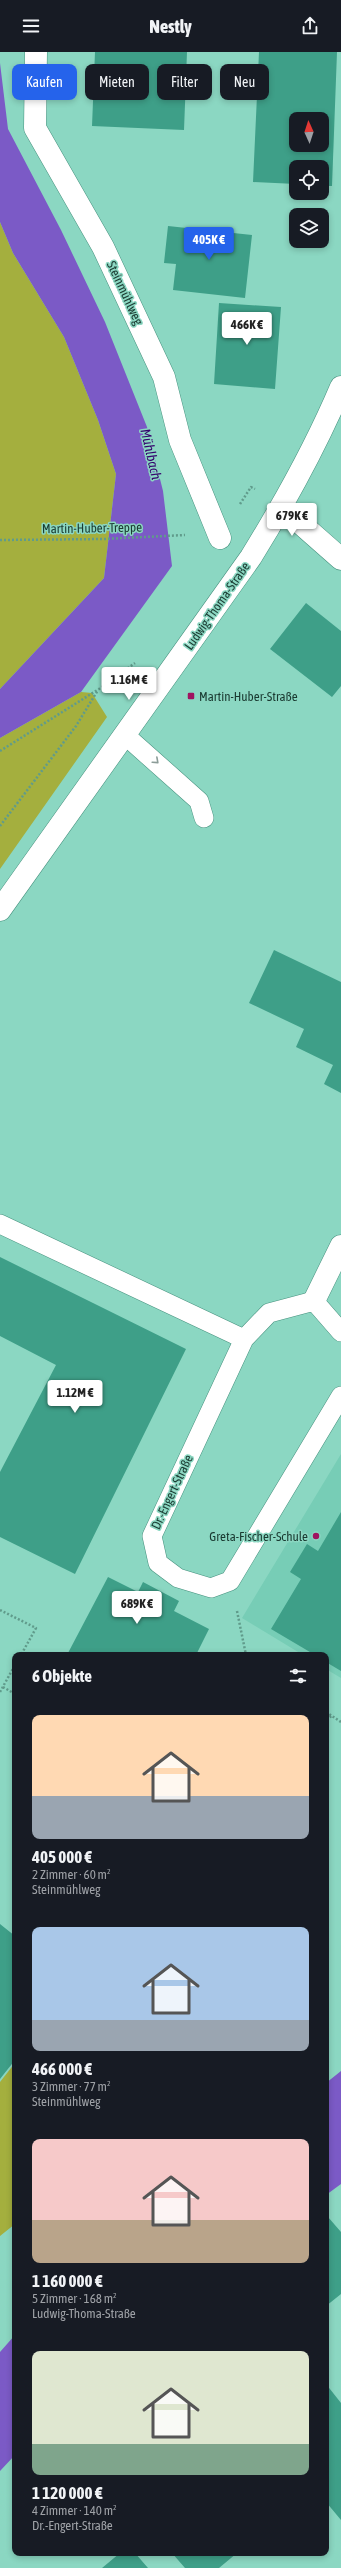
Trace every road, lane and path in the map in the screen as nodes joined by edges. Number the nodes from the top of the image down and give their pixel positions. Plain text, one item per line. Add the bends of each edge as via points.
1 (36, 52) edge
2 (341, 387) edge
3 (282, 507) junction
4 (184, 534) dead end
5 (220, 538) dead end
6 (0, 540) edge
7 (341, 559) edge
8 (140, 658) dead end
9 (100, 689) junction
10 (126, 736) junction
11 (0, 751) edge
12 (204, 818) dead end
13 (0, 826) edge
14 (0, 910) edge
15 (0, 1224) edge
16 (341, 1246) edge
17 (314, 1301) junction
18 (341, 1332) edge
19 (244, 1339) junction
20 (341, 1396) edge
21 (230, 1581) junction
22 (0, 1610) edge
23 (23, 1652) edge
24 (245, 1652) edge
25 (12, 1670) edge
26 (3, 1687) junction
27 (0, 1692) edge
28 (12, 1692) edge
29 (329, 1714) edge
30 (332, 1716) junction
31 (329, 1718) edge
32 (341, 1722) edge

1 - 5 street, Steinmühlweg via 35,128 103,247 164,377 180,440
2 - 3 street, Ludwig-Thoma-Straße
3 - 7 street
3 - 10 street, Ludwig-Thoma-Straße via 247,564
4 - 6 path, Martin-Huber-Treppe via 104,539
8 - 9 path
9 - 11 path
9 - 13 path via 76,726
10 -> 12 lane via 199,801
10 - 14 street, Ludwig-Thoma-Straße
15 - 19 lane
16 - 17 street
17 - 18 lane
17 - 19 lane, Dr.-Engert-Straße via 269,1313
19 - 21 lane, Dr.-Engert-Straße via 152,1536 158,1563 178,1578 211,1588
20 - 21 lane
21 - 24 path
22 - 23 path via 36,1628
25 - 26 path
26 - 27 path
26 - 28 path
29 - 30 path
30 - 31 path
30 - 32 path

